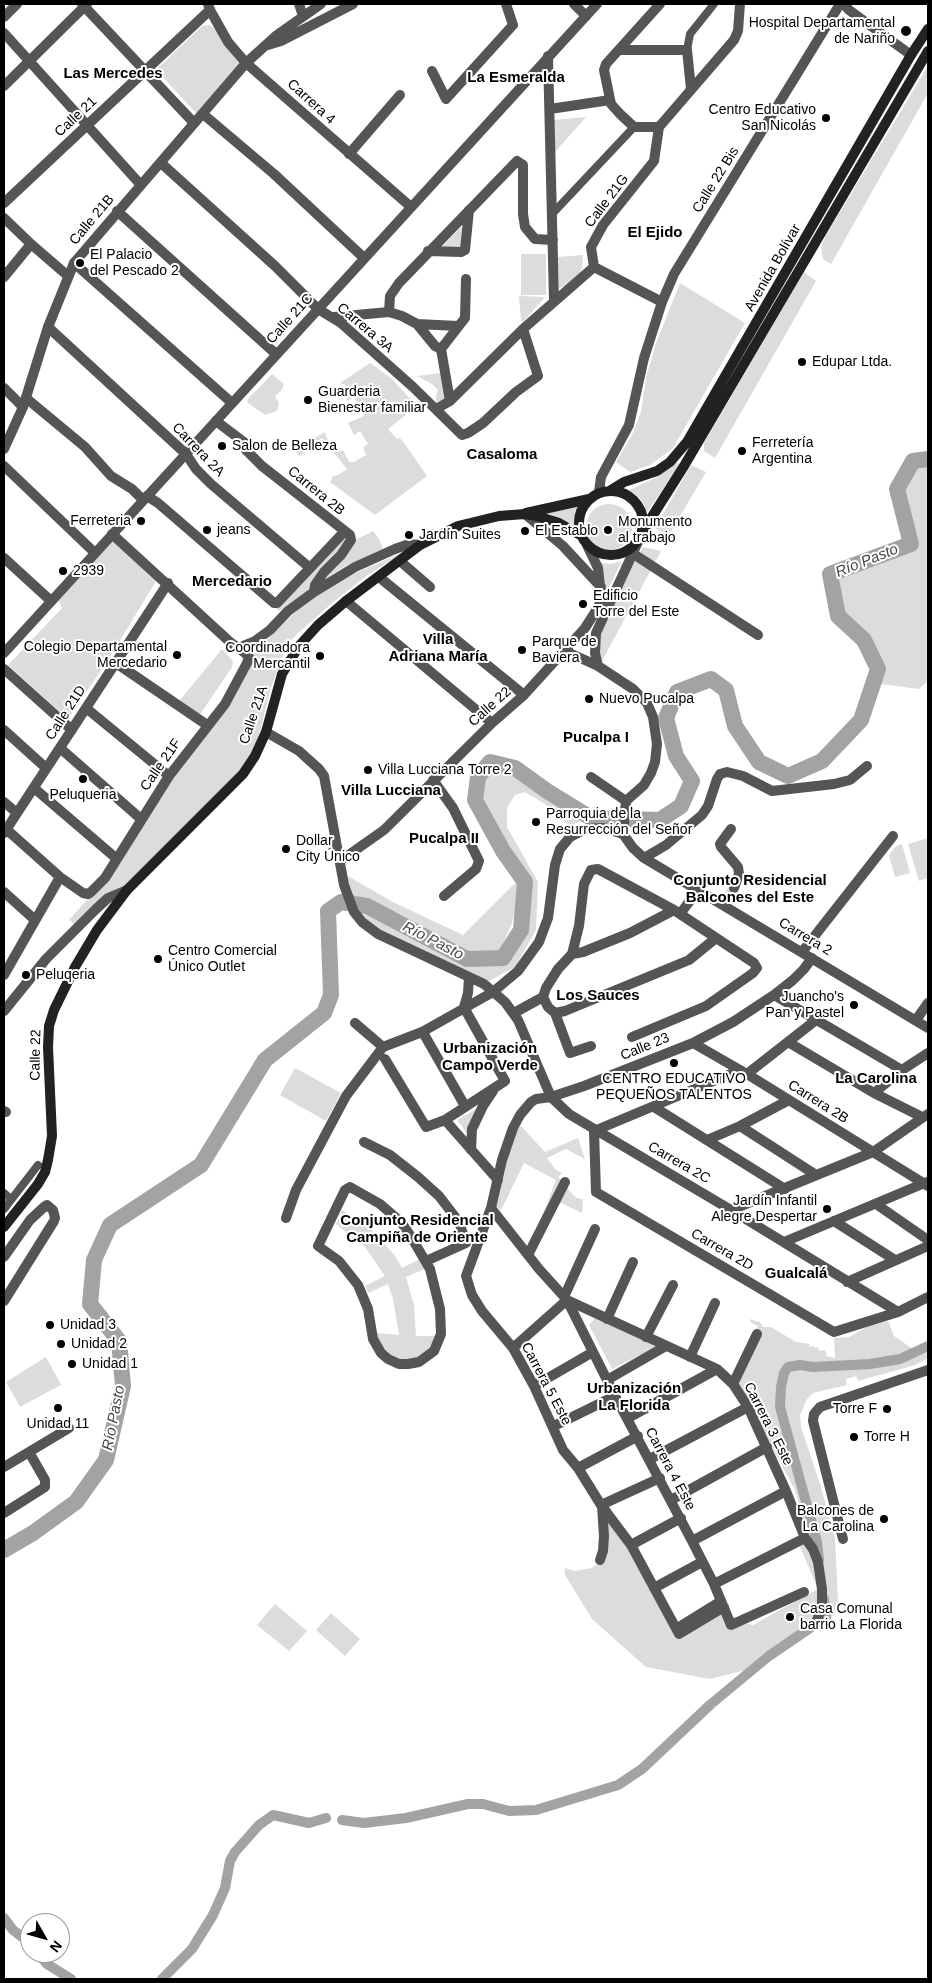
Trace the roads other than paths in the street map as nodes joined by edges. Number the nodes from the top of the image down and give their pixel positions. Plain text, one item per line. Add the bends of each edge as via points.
1 (17, 4) edge
2 (299, 4) edge
3 (321, 4) edge
4 (353, 4) edge
5 (506, 4) edge
6 (574, 4) edge
7 (597, 4) edge
8 (660, 4) edge
9 (714, 4) edge
10 (740, 4) edge
11 (842, 4) edge
12 (84, 5) edge
13 (209, 7) edge
14 (303, 16) junction
15 (586, 16) junction
16 (4, 17) edge
17 (928, 29) edge
18 (4, 34) edge
19 (264, 46) junction
20 (619, 50) junction
21 (687, 50) junction
22 (928, 51) edge
23 (911, 55) junction
24 (548, 56) junction
25 (30, 62) junction
26 (246, 63) junction
27 (432, 71) dead end
28 (145, 72) junction
29 (4, 86) edge
30 (691, 89) junction
31 (400, 96) dead end
32 (610, 100) junction
33 (550, 109) junction
34 (203, 114) junction
35 (194, 123) junction
36 (87, 126) junction
37 (634, 127) junction
38 (659, 127) junction
39 (349, 154) junction
40 (161, 163) junction
41 (140, 184) junction
42 (4, 203) edge
43 (411, 207) junction
44 (469, 210) junction
45 (117, 211) junction
46 (553, 213) junction
47 (4, 218) edge
48 (553, 240) junction
49 (31, 244) junction
50 (428, 251) junction
51 (364, 258) junction
52 (74, 262) junction
53 (594, 267) junction
54 (68, 276) junction
55 (4, 278) edge
56 (466, 279) dead end
57 (554, 301) junction
58 (662, 302) junction
59 (318, 309) junction
60 (389, 312) junction
61 (334, 317) junction
62 (416, 324) junction
63 (458, 326) junction
64 (48, 327) junction
65 (523, 330) junction
66 (441, 350) junction
67 (276, 354) junction
68 (4, 388) edge
69 (450, 401) junction
70 (24, 402) junction
71 (232, 403) junction
72 (436, 409) junction
73 (216, 421) junction
74 (4, 449) edge
75 (186, 454) junction
76 (4, 466) edge
77 (611, 490) junction
78 (599, 492) junction
79 (145, 498) junction
80 (589, 499) junction
81 (522, 514) junction
82 (643, 531) junction
83 (344, 532) junction
84 (112, 534) junction
85 (580, 535) junction
86 (638, 542) junction
87 (420, 545) junction
88 (587, 545) junction
89 (95, 553) junction
90 (632, 553) junction
91 (4, 558) edge
92 (400, 561) junction
93 (310, 568) junction
94 (379, 577) junction
95 (168, 583) junction
96 (600, 586) junction
97 (430, 587) dead end
98 (314, 592) junction
99 (51, 601) junction
100 (346, 601) junction
101 (758, 635) dead end
102 (238, 648) junction
103 (5, 649) edge
104 (565, 651) junction
105 (116, 663) junction
106 (598, 666) junction
107 (4, 669) edge
108 (524, 695) junction
109 (86, 708) junction
110 (492, 723) junction
111 (207, 725) junction
112 (4, 730) edge
113 (72, 730) junction
114 (266, 732) junction
115 (60, 748) junction
116 (867, 766) dead end
117 (46, 768) junction
118 (169, 776) junction
119 (591, 777) dead end
120 (433, 780) junction
121 (34, 788) junction
122 (4, 802) edge
123 (626, 806) junction
124 (17, 814) junction
125 (141, 819) junction
126 (730, 829) dead end
127 (5, 831) edge
128 (624, 834) junction
129 (893, 836) dead end
130 (644, 858) junction
131 (117, 859) junction
132 (340, 861) junction
133 (60, 877) junction
134 (734, 888) tunnel mouth
135 (127, 890) junction
136 (698, 890) junction
137 (4, 892) edge
138 (444, 896) dead end
139 (677, 912) junction
140 (35, 920) junction
141 (716, 938) junction
142 (802, 952) junction
143 (572, 954) junction
144 (812, 958) junction
145 (7, 961) edge
146 (4, 975) edge
147 (469, 977) junction
148 (493, 992) junction
149 (774, 995) junction
150 (542, 997) junction
151 (928, 1003) edge
152 (465, 1009) junction
153 (4, 1011) edge
154 (514, 1012) junction
155 (555, 1013) junction
156 (816, 1020) junction
157 (916, 1020) junction
158 (355, 1023) dead end
159 (928, 1028) edge
160 (425, 1036) dead end
161 (632, 1037) dead end
162 (788, 1042) junction
163 (693, 1043) junction
164 (592, 1046) dead end
165 (384, 1047) junction
166 (928, 1053) edge
167 (385, 1060) dead end
168 (902, 1070) junction
169 (743, 1072) junction
170 (494, 1089) junction
171 (874, 1093) junction
172 (551, 1097) junction
173 (789, 1100) junction
174 (465, 1106) junction
175 (654, 1107) junction
176 (925, 1116) edge
177 (445, 1120) junction
178 (740, 1126) junction
179 (594, 1130) junction
180 (707, 1140) junction
181 (364, 1142) dead end
182 (471, 1150) junction
183 (873, 1152) junction
184 (38, 1165) dead end
185 (816, 1175) junction
186 (498, 1180) junction
187 (565, 1182) dead end
188 (927, 1184) edge
189 (785, 1189) junction
190 (4, 1193) edge
191 (12, 1199) junction
192 (876, 1204) junction
193 (491, 1208) junction
194 (4, 1210) edge
195 (731, 1210) junction
196 (286, 1218) dead end
197 (834, 1221) junction
198 (4, 1227) edge
199 (595, 1229) dead end
200 (928, 1240) edge
201 (784, 1242) junction
202 (466, 1243) junction
203 (928, 1246) edge
204 (476, 1247) junction
205 (528, 1255) junction
206 (4, 1257) edge
207 (895, 1260) junction
208 (426, 1261) junction
209 (633, 1262) dead end
210 (466, 1276) joint
211 (847, 1282) junction
212 (673, 1285) dead end
213 (928, 1297) edge
214 (565, 1299) junction
215 (4, 1301) edge
216 (716, 1303) dead end
217 (898, 1312) junction
218 (607, 1318) junction
219 (757, 1334) dead end
220 (646, 1336) junction
221 (666, 1346) junction
222 (513, 1348) junction
223 (593, 1352) junction
224 (690, 1357) junction
225 (717, 1369) junction
226 (928, 1370) edge
227 (607, 1380) junction
228 (733, 1384) junction
229 (534, 1386) junction
230 (615, 1396) junction
231 (748, 1407) junction
232 (628, 1418) junction
233 (554, 1426) junction
234 (69, 1428) dead end
235 (638, 1436) junction
236 (767, 1447) junction
237 (29, 1452) junction
238 (650, 1459) junction
239 (4, 1467) edge
240 (578, 1468) junction
241 (660, 1478) junction
242 (786, 1491) junction
243 (671, 1500) junction
244 (602, 1505) junction
245 (4, 1513) edge
246 (681, 1518) junction
247 (805, 1538) junction
248 (843, 1539) dead end
249 (692, 1541) junction
250 (631, 1545) junction
251 (600, 1560) dead end
252 (702, 1562) junction
253 (714, 1584) junction
254 (654, 1588) junction
255 (804, 1592) dead end
256 (722, 1603) junction
257 (816, 1622) dead end

1 - 16 street
2 - 14 street
3 - 14 street, Calle 21B
4 - 19 street, Calle 21B via 281,41
5 - 27 street via 513,25 446,99
6 - 15 street
7 - 15 street, Calle 21C
8 - 20 street
9 - 21 street via 690,34
10 - 30 street via 734,40
11 - 23 street
11 - 58 street, Calle 22 Bis via 674,274
12 - 25 street
12 - 28 street
13 - 26 street, Carrera 4 via 228,42
13 - 28 street, Calle 21
14 - 19 street, Calle 21B
15 - 24 street, Calle 21C
17 - 23 main road, Avenida Bolívar
18 - 25 street
19 - 26 street, Calle 21B
20 - 21 street
20 - 32 street via 604,67
21 - 30 street
22 - 82 main road, Avenida Bolívar
23 - 77 main road, Avenida Bolívar via 687,442 670,462 657,471
24 - 33 street
24 - 43 street, Calle 21C
25 - 29 street
25 - 36 street
26 - 34 street, Calle 21B
26 - 39 street, Carrera 4
28 - 35 street
28 - 36 street, Calle 21
30 - 38 street
31 - 39 street
32 - 33 street
32 - 37 street
33 - 46 street
34 - 35 street, Calle 21B
34 - 51 street via 274,174
35 - 40 street, Calle 21B
36 - 41 street
36 - 42 street, Calle 21
37 - 38 street
37 - 46 street
38 - 53 street, Calle 21G via 654,161 603,225 591,247
39 - 43 street, Carrera 4
40 - 41 street, Calle 21B
40 - 59 street, Carrera 3A
41 - 45 street, Calle 21B
43 - 51 street, Calle 21C
44 - 48 street via 515,162 520,162 523,165 525,227 535,239
44 - 50 street
44 - 50 street via 465,250
45 - 52 street, Calle 21B
45 - 67 street
46 - 48 street
47 - 49 street
48 - 57 street
49 - 54 street
49 - 55 street
50 - 60 street via 390,296
51 - 59 street, Calle 21C
52 - 54 street, Calle 21B
52 - 71 street
53 - 57 street
53 - 58 street
54 - 64 street, Calle 21B
56 - 63 street via 465,318
57 - 65 street
58 - 78 street, Calle 22 Bis via 644,358 629,425 601,477
59 - 61 street, Carrera 3A
59 - 67 street, Calle 21C
60 - 61 street
60 - 62 street
61 - 72 street, Carrera 3A
62 - 63 street
62 - 66 street
63 - 66 street
64 - 70 street, Calle 21B
64 - 75 street, Carrera 2A
65 - 69 street
65 - 72 street, Carrera 3A via 538,376 462,435
66 - 69 street
67 - 71 street, Calle 21C
68 - 70 street
69 - 72 street
70 - 74 street, Calle 21B
70 - 79 street via 85,447 107,471
71 - 73 street, Calle 21C
73 - 75 street, Calle 21C
73 - 83 street, Carrera 2B via 245,443 247,452 262,466
75 - 79 street, Calle 21C
75 - 93 street, Carrera 2A via 211,484
76 - 89 street
77 - 78 main road
77 - 82 main road via 633,498 644,519
78 - 80 main road
79 - 84 street, Calle 21C
79 - 93 street via 158,503 277,603
80 - 81 main road, Calle 21A
80 - 85 main road via 581,510 578,522
81 - 85 main road, Calle 21A via 560,523
81 - 87 main road, Calle 21A via 458,526
81 - 96 street via 563,546
82 - 86 main road
83 - 93 street
83 - 98 street, Carrera 2B via 350,535 351,540 324,572
84 - 89 street, Calle 21C
84 - 95 street
85 - 88 main road
86 - 88 main road via 622,554 613,556 603,555
86 - 90 street
87 - 92 main road, Calle 21A
87 - 98 street via 409,544 395,549
88 - 96 street, Calle 22 via 598,568
89 - 99 street, Calle 21C
90 - 101 street
90 - 106 street via 596,632
91 - 99 street
92 - 94 main road, Calle 21A
92 - 97 street
94 - 100 main road, Calle 21A
94 - 108 street
95 - 102 street
95 - 105 street, Calle 21D
96 - 104 street, Calle 22 via 599,606
98 - 102 street via 288,611 270,630
99 - 103 street, Calle 21C
100 - 110 street
100 - 114 main road, Calle 21A via 299,646 282,674
102 - 111 street, Calle 21F via 248,657 247,663 225,704
104 - 106 street
104 - 108 street, Calle 22
105 - 109 street, Calle 21D
105 - 111 street
106 - 123 street via 633,689 647,703 653,717 657,744 651,773
107 - 113 street
108 - 110 street, Calle 22
109 - 113 street, Calle 21D
109 - 118 street
110 - 120 street, Calle 22
111 - 118 street, Calle 21F
112 - 117 street
113 - 115 street, Calle 21D
114 - 132 street via 320,769
114 - 135 main road, Calle 21A via 244,774
115 - 117 street, Calle 21D
115 - 125 street
116 - 130 street via 850,780 772,791 743,776 727,772 720,774 702,816
117 - 121 street, Calle 21D
118 - 125 street, Calle 21F
119 - 123 street
120 - 132 street, Calle 22 via 384,830
120 - 138 street via 453,808 479,861 476,869
121 - 124 street, Calle 21D
121 - 131 street
122 - 124 street
123 - 128 street
124 - 127 street, Calle 21D
125 - 131 street, Calle 21F
126 - 134 street via 720,844 738,867
127 - 133 street
128 - 130 street, Carrera 2
128 - 148 street via 603,828 585,829 570,837 560,849 548,918 539,942 518,971
129 - 142 street
130 - 136 street, Carrera 2
131 - 133 street, Calle 21F via 105,878 88,894 83,894
132 - 147 street via 344,885 354,912 362,922 373,931
133 - 140 street
135 - 153 street via 108,898 95,910 46,959
135 - 198 main road, Calle 22 via 97,930 54,1010 48,1047 52,1136 48,1160 38,1184
136 - 139 street
136 - 142 street, Carrera 2 via 726,901
137 - 140 street
139 - 141 street
139 - 143 street via 584,952
139 - 143 street via 598,869 591,870 584,884
140 - 145 street
141 - 155 street via 689,960 565,1012
141 - 161 street via 754,962 757,968 753,973 706,1006
142 - 144 street, Carrera 2
143 - 150 street via 558,969
144 - 149 street, Calle 23 via 793,980
144 - 157 street, Carrera 2
145 - 146 street
147 - 148 street
147 - 152 street
148 - 152 street
148 - 154 street
149 - 156 street
149 - 163 street, Calle 23
150 - 154 street
150 - 155 street
151 - 157 street
152 - 165 street via 422,1032
152 - 170 street via 505,1081
154 - 172 street
155 - 164 street via 570,1053
156 - 162 street
156 - 168 street
157 - 159 street, Carrera 2
158 - 165 street
160 - 174 street
162 - 169 street
162 - 171 street
163 - 169 street, Carrera 2B
163 - 172 street, Calle 23
165 - 196 street via 346,1096 296,1190
166 - 168 street
167 - 177 street via 426,1127
168 - 171 street
169 - 173 street, Carrera 2B
169 - 175 street
170 - 174 street
170 - 182 street via 472,1129
171 - 176 street
172 - 179 street, Carrera 2C via 569,1114
172 - 186 street, Calle 23 via 536,1099 520,1116 513,1128
173 - 178 street
173 - 183 street, Carrera 2B
174 - 177 street
175 - 179 street
175 - 180 street
176 - 183 street
177 - 182 street
178 - 180 street
178 - 185 street
179 - 195 street, Carrera 2C
179 - 217 street, Carrera 2D via 596,1192 834,1332
180 - 189 street
181 - 202 street via 396,1159 439,1196 456,1218
182 - 186 street
183 - 185 street
183 - 188 street, Carrera 2B
184 - 191 street
185 - 189 street
186 - 193 street, Calle 23
187 - 205 street
188 - 192 street
189 - 195 street
190 - 191 street
191 - 194 street
192 - 197 street
192 - 200 street
193 - 204 street, Calle 23
193 - 205 street, Carrera 4 Este
195 - 201 street, Carrera 2C
197 - 201 street
197 - 207 street
199 - 214 street
201 - 211 street, Carrera 2C
202 - 204 street
202 - 208 street
203 - 207 street
204 - 210 street, Calle 23
205 - 214 street, Carrera 4 Este
206 - 215 street via 30,1220 47,1205 53,1210 54,1221
207 - 211 street
208 - 208 street via 396,1217 350,1187 345,1190 318,1246 335,1257 353,1276 366,1301 375,1344 384,1356 402,1364 414,1364 427,1358 441,1334 439,1303
209 - 218 street
210 - 222 street, Carrera 5 Este via 477,1303
211 - 217 street, Carrera 2C
212 - 220 street
213 - 217 street
214 - 218 street, Carrera 3 Este
214 - 222 street
214 - 223 street, Carrera 4 Este
216 - 224 street
218 - 220 street, Carrera 3 Este
219 - 228 street
220 - 221 street, Carrera 3 Este
221 - 224 street, Carrera 3 Este
221 - 227 street
222 - 229 street, Carrera 5 Este
223 - 227 street, Carrera 4 Este
223 - 229 street
224 - 225 street, Carrera 3 Este
225 - 228 street, Carrera 3 Este
225 - 232 street
226 - 248 street via 820,1407 814,1414
227 - 230 street, Carrera 4 Este
228 - 231 street, Carrera 3 Este
229 - 233 street, Carrera 5 Este
230 - 232 street, Carrera 4 Este
230 - 233 street
231 - 236 street, Carrera 3 Este
231 - 238 street
232 - 235 street, Carrera 4 Este
233 - 240 street, Carrera 5 Este via 563,1450
234 - 237 street
235 - 238 street, Carrera 4 Este
235 - 240 street
236 - 242 street, Carrera 3 Este
236 - 243 street
237 - 239 street
237 - 245 street via 45,1480 45,1487
238 - 241 street, Carrera 4 Este
240 - 244 street, Carrera 5 Este
241 - 243 street, Carrera 4 Este
241 - 244 street
242 - 247 street, Carrera 3 Este
242 - 249 street
243 - 246 street, Carrera 4 Este
244 - 250 street, Carrera 5 Este
244 - 251 street, Carrera 5 Este via 604,1536
246 - 249 street, Carrera 4 Este
246 - 250 street
247 - 253 street
247 - 257 street, Carrera 3 Este via 818,1562 822,1589 822,1606
249 - 252 street, Carrera 4 Este
250 - 254 street, Carrera 5 Este
252 - 253 street, Carrera 4 Este
252 - 254 street
253 - 256 street, Carrera 4 Este
254 - 256 street, Carrera 5 Este via 679,1630
255 - 256 street, Carrera 4 Este via 731,1625

